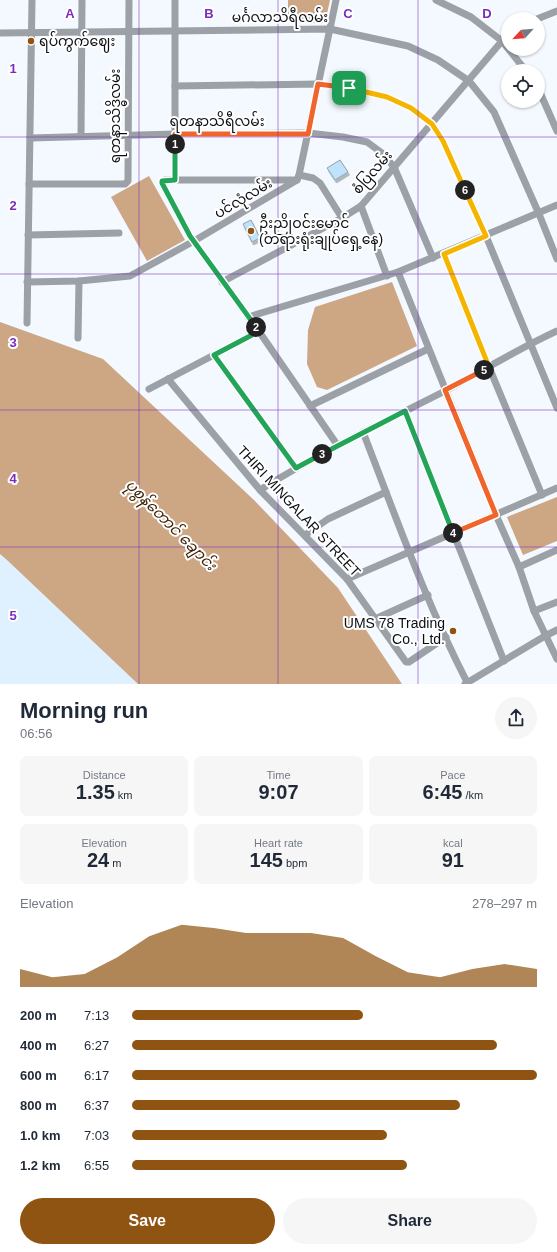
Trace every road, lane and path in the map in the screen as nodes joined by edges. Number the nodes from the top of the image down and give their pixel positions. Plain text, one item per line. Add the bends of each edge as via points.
1 (32, 0) edge
2 (82, 0) edge
3 (129, 0) edge
4 (175, 0) edge
5 (336, 0) edge
6 (436, 0) edge
7 (557, 11) edge
8 (545, 16) edge
9 (330, 29) junction
10 (175, 30) junction
11 (128, 31) junction
12 (82, 32) junction
13 (0, 33) edge
14 (32, 33) junction
15 (501, 36) edge
16 (501, 44) edge
17 (469, 81) junction
18 (318, 84) junction
19 (175, 86) junction
20 (545, 104) edge
21 (432, 124) junction
22 (557, 131) edge
23 (175, 134) junction
24 (308, 134) junction
25 (128, 135) junction
26 (81, 136) junction
27 (30, 138) junction
28 (394, 166) junction
29 (298, 177) junction
30 (175, 180) junction
31 (29, 184) junction
32 (557, 205) edge
33 (360, 206) junction
34 (539, 214) junction
35 (342, 218) junction
36 (119, 233) dead end
37 (28, 235) junction
38 (486, 236) junction
39 (194, 241) junction
40 (444, 254) junction
41 (433, 258) junction
42 (557, 259) edge
43 (398, 272) junction
44 (387, 276) junction
45 (79, 281) junction
46 (28, 282) junction
47 (222, 282) junction
48 (248, 317) junction
49 (27, 323) dead end
50 (258, 330) junction
51 (557, 331) edge
52 (78, 338) dead end
53 (530, 344) junction
54 (428, 349) junction
55 (214, 355) junction
56 (489, 367) junction
57 (168, 378) junction
58 (149, 388) dead end
59 (445, 390) junction
60 (554, 393) edge
61 (310, 406) junction
62 (557, 408) edge
63 (405, 411) junction
64 (363, 432) junction
65 (338, 446) junction
66 (296, 468) junction
67 (557, 488) edge
68 (260, 490) junction
69 (386, 492) junction
70 (542, 495) junction
71 (496, 515) junction
72 (453, 533) junction
73 (305, 535) junction
74 (557, 550) edge
75 (409, 552) junction
76 (519, 567) junction
77 (347, 579) junction
78 (428, 595) junction
79 (557, 602) edge
80 (534, 611) junction
81 (375, 619) junction
82 (557, 630) edge
83 (545, 636) junction
84 (446, 637) junction
85 (556, 656) edge
86 (504, 661) junction
87 (467, 684) edge

1 - 14 street
2 - 12 street
3 - 11 street, ရတနာသိဒ္ဓိလမ်း
4 - 10 street
5 - 9 street
6 - 15 street via 471,17
7 - 8 street
9 - 10 street, မင်္ဂလာသိရီလမ်း
9 - 17 street, မင်္ဂလာသိရီလမ်း via 408,46 438,60
9 - 18 street
10 - 11 street, မင်္ဂလာသိရီလမ်း
10 - 19 street
11 - 12 street, မင်္ဂလာသိရီလမ်း
11 - 25 street, ရတနာသိဒ္ဓိလမ်း
12 - 14 street, မင်္ဂလာသိရီလမ်း
12 - 26 street
13 - 14 street, မင်္ဂလာသိရီလမ်း
14 - 27 street
16 - 17 street, စံပြလမ်း
17 - 21 street, စံပြလမ်း
17 - 34 street, မင်္ဂလာသိရီလမ်း via 494,112
18 - 19 street
18 - 21 street via 387,97 411,108
18 - 24 street
19 - 23 street
20 - 22 street
21 - 28 street, စံပြလမ်း
21 - 38 street via 443,141
23 - 24 street, ရတနာသိရီလမ်း
23 - 25 street, ရတနာသိရီလမ်း
23 - 30 street
24 - 28 street, ရတနာသိရီလမ်း via 367,142
24 - 29 street
25 - 26 street, ရတနာသိရီလမ်း
25 - 31 street, ရတနာသိဒ္ဓိလမ်း via 127,183
26 - 27 street, ရတနာသိရီလမ်း
27 - 31 street
28 - 33 street, စံပြလမ်း
28 - 41 street
29 - 30 street
29 - 35 street via 313,178 320,183
29 - 39 street, ပင်လုံလမ်း
30 - 39 street via 165,180 162,183
31 - 37 street
32 - 34 street
33 - 35 street, စံပြလမ်း
33 - 44 street
34 - 38 street
34 - 42 street, မင်္ဂလာသိရီလမ်း
35 - 47 street, စံပြလမ်း
36 - 37 street
37 - 46 street
38 - 40 street
38 - 53 street
39 - 45 street, ပင်လုံလမ်း via 130,276
39 - 47 street
40 - 41 street
40 - 56 street
41 - 43 street
43 - 44 street
43 - 54 street
44 - 48 street
45 - 46 street, ပင်လုံလမ်း
45 - 52 street
46 - 49 street
47 - 48 street
48 - 50 street
50 - 55 street
50 - 61 street
51 - 53 street
53 - 56 street
53 - 60 street
54 - 59 street
54 - 61 street
55 - 57 street
55 - 66 street
56 - 59 street
56 - 70 street
57 - 58 street
57 - 68 street, THIRI MINGALAR STREET
59 - 63 street
59 - 71 street
60 - 62 street
61 - 65 street
63 - 64 street
63 - 72 street
64 - 65 street
64 - 69 street
65 - 66 street
66 - 68 street
67 - 70 street
68 - 73 street, THIRI MINGALAR STREET
69 - 73 street via 328,519
69 - 75 street
70 - 71 street
71 - 72 street
71 - 76 street
72 - 75 street
72 - 86 street
73 - 77 street, THIRI MINGALAR STREET
74 - 76 street
75 - 77 street
75 - 78 street
76 - 80 street
77 - 81 street, THIRI MINGALAR STREET
78 - 81 street
78 - 84 street
79 - 80 street
80 - 83 street
81 - 84 street, THIRI MINGALAR STREET via 408,663
82 - 83 street
83 - 85 street
83 - 86 street
84 - 87 street
86 - 87 street

